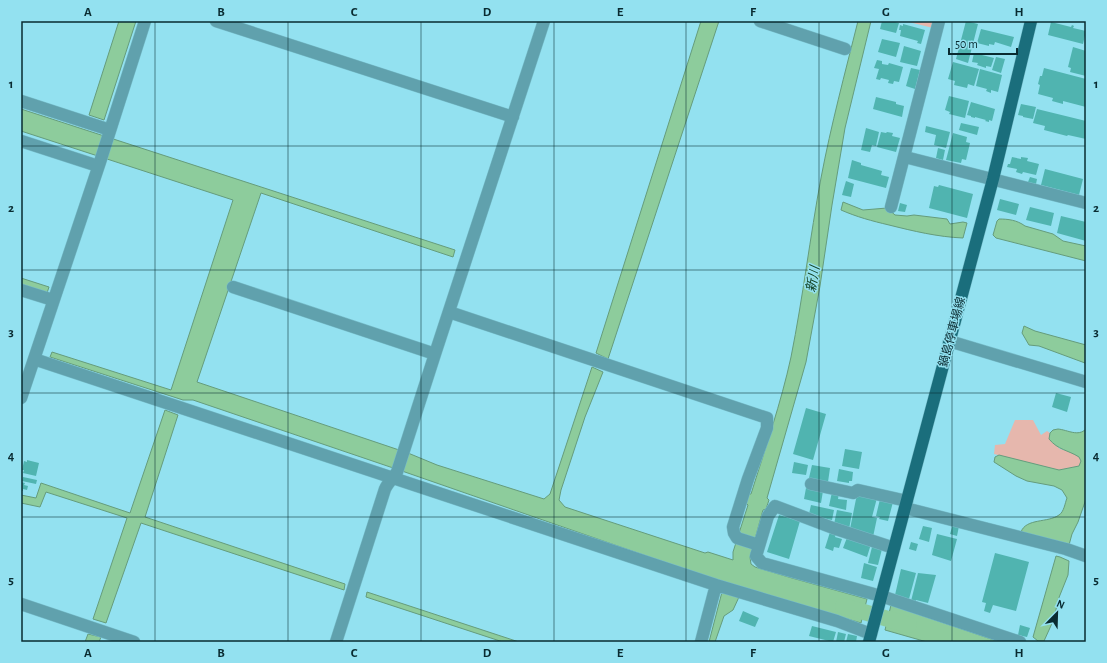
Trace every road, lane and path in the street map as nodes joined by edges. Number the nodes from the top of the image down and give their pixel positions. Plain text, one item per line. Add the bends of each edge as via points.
1 (145, 21) edge
2 (216, 21) edge
3 (544, 21) edge
4 (760, 21) edge
5 (939, 21) edge
6 (1031, 21) edge
7 (845, 49) dead end
8 (21, 100) edge
9 (507, 115) junction
10 (109, 132) junction
11 (21, 141) edge
12 (904, 157) junction
13 (99, 164) junction
14 (993, 179) junction
15 (1086, 202) edge
16 (891, 207) dead end
17 (233, 287) dead end
18 (21, 290) edge
19 (53, 300) junction
20 (449, 312) junction
21 (949, 341) junction
22 (432, 353) junction
23 (34, 359) junction
24 (25, 371) edge
25 (1086, 382) edge
26 (21, 398) edge
27 (396, 475) junction
28 (811, 484) dead end
29 (906, 504) junction
30 (757, 544) junction
31 (894, 548) junction
32 (1086, 556) edge
33 (716, 585) junction
34 (881, 596) junction
35 (21, 604) edge
36 (870, 638) edge
37 (134, 642) edge
38 (336, 642) edge
39 (701, 642) edge
40 (1020, 642) edge

1 - 10 street
2 - 9 street
3 - 9 street
4 - 7 street
5 - 12 street
6 - 14 main road, 鍋島停車場線
8 - 10 street
9 - 20 street
10 - 13 street
11 - 13 street
12 - 14 street
12 - 16 street
13 - 19 street
14 - 15 street
14 - 21 main road, 鍋島停車場線
17 - 22 street
18 - 19 street
19 - 23 street
20 - 22 street
20 - 30 street via 767,418 767,428 733,527 737,538
21 - 25 street
21 - 29 main road, 鍋島停車場線
22 - 27 street
23 - 24 street
23 - 27 street
24 - 26 street
27 - 33 street
27 - 38 street via 385,489
28 - 29 street via 853,493 858,490
29 - 31 main road, 鍋島停車場線
29 - 32 street
30 - 31 street via 768,516 775,506
30 - 34 street via 756,556 762,563
31 - 34 main road, 鍋島停車場線
33 - 36 street via 837,621
33 - 39 street
34 - 36 main road, 鍋島停車場線
34 - 40 street
35 - 37 street

